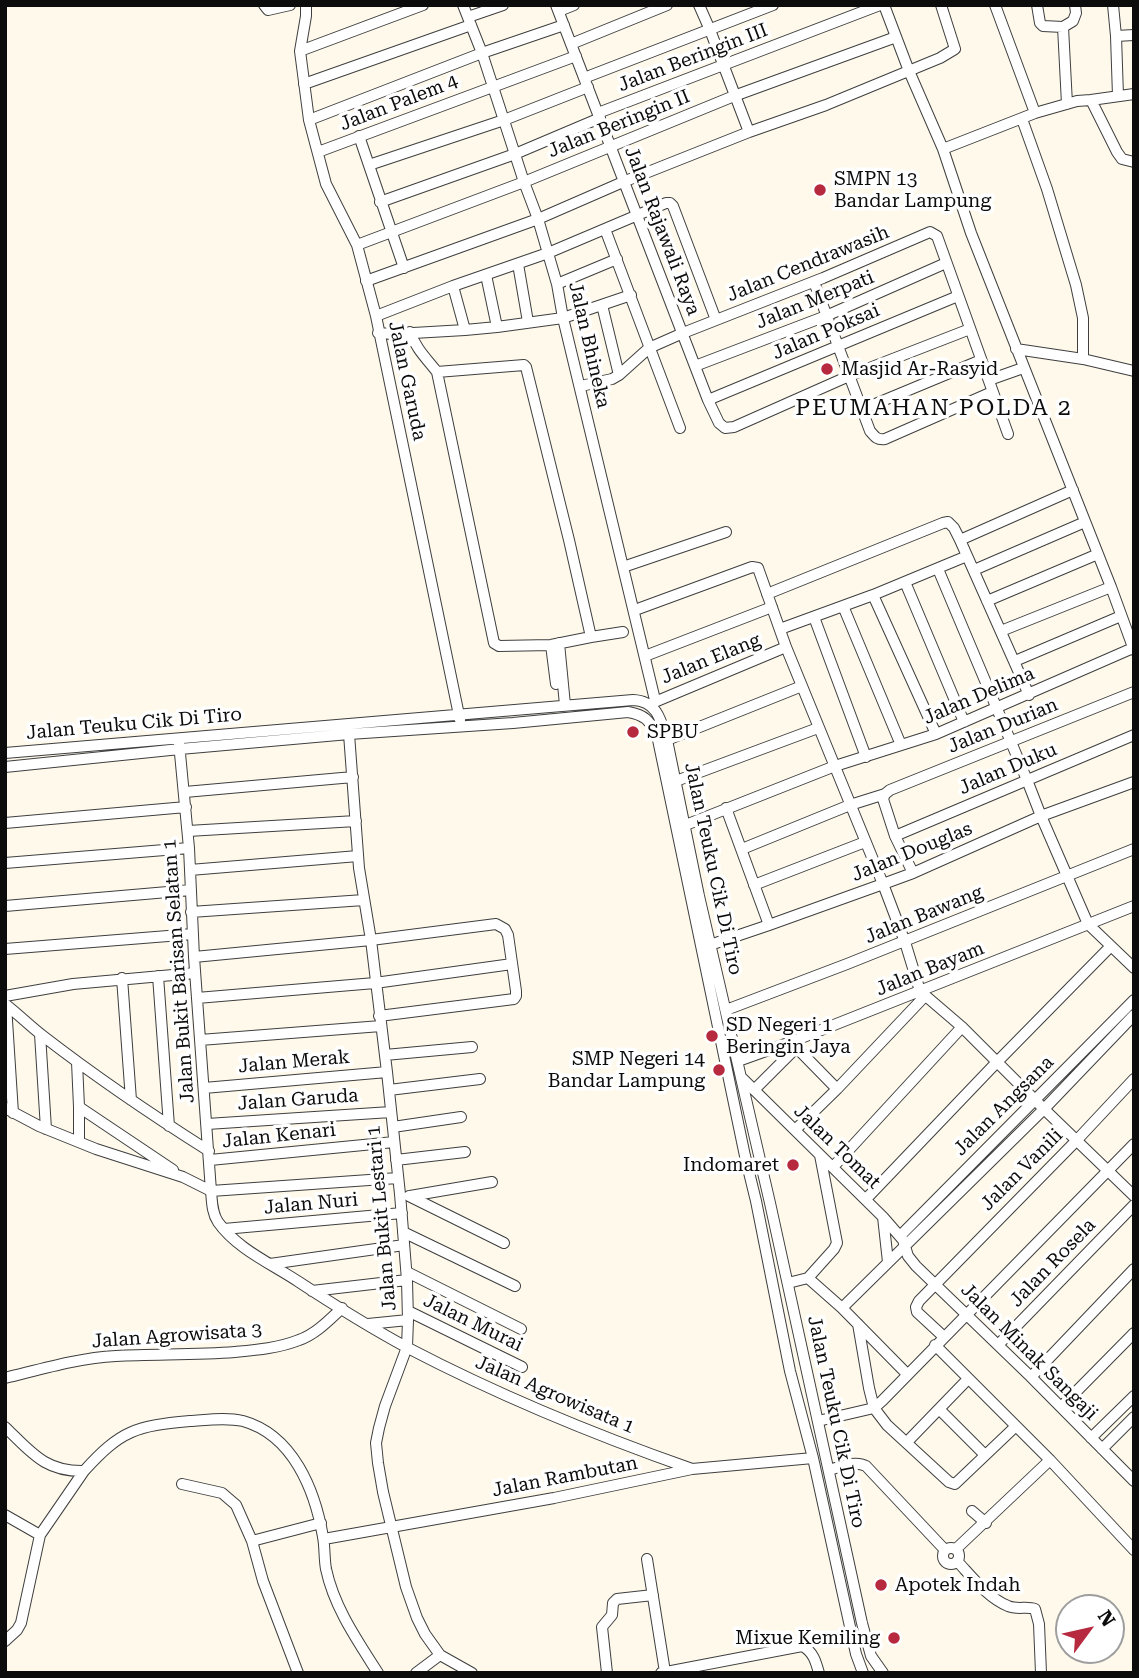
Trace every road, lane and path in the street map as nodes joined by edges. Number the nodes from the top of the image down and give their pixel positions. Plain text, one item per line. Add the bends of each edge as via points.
1 (264, 5) edge
2 (290, 5) edge
3 (306, 5) edge
4 (423, 5) edge
5 (463, 5) edge
6 (503, 5) edge
7 (574, 5) edge
8 (667, 5) edge
9 (699, 5) edge
10 (773, 5) edge
11 (882, 5) edge
12 (941, 5) edge
13 (1037, 5) edge
14 (1075, 5) edge
15 (1113, 5) edge
16 (995, 6) edge
17 (558, 8) edge
18 (469, 21) junction
19 (564, 24) junction
20 (1063, 27) junction
21 (710, 30) junction
22 (1134, 34) edge
23 (1116, 36) junction
24 (896, 37) junction
25 (571, 44) junction
26 (300, 51) junction
27 (482, 53) junction
28 (576, 56) junction
29 (723, 64) junction
30 (909, 71) junction
31 (586, 82) junction
32 (304, 84) junction
33 (493, 86) junction
34 (1134, 94) edge
35 (734, 96) junction
36 (1118, 96) junction
37 (1091, 100) junction
38 (1067, 104) junction
39 (1035, 113) junction
40 (599, 116) junction
41 (1022, 119) junction
42 (309, 120) junction
43 (504, 120) junction
44 (749, 132) junction
45 (359, 136) junction
46 (611, 146) junction
47 (943, 149) junction
48 (318, 152) junction
49 (515, 154) junction
50 (1134, 162) edge
51 (369, 165) junction
52 (624, 181) junction
53 (524, 183) junction
54 (380, 202) junction
55 (637, 215) junction
56 (538, 219) junction
57 (605, 229) junction
58 (392, 231) junction
59 (357, 245) junction
60 (548, 253) junction
61 (617, 259) junction
62 (946, 263) junction
63 (518, 264) junction
64 (404, 268) junction
65 (486, 275) junction
66 (366, 281) junction
67 (814, 282) junction
68 (557, 284) junction
69 (453, 286) junction
70 (631, 295) junction
71 (958, 296) junction
72 (602, 305) junction
73 (376, 316) junction
74 (826, 316) junction
75 (563, 318) junction
76 (716, 320) junction
77 (528, 322) junction
78 (496, 327) junction
79 (970, 329) junction
80 (465, 330) junction
81 (378, 332) junction
82 (410, 332) junction
83 (682, 333) junction
84 (838, 345) junction
85 (649, 348) junction
86 (1016, 349) junction
87 (1083, 359) junction
88 (981, 360) junction
89 (695, 366) junction
90 (1023, 368) junction
91 (1134, 371) edge
92 (438, 372) junction
93 (619, 375) junction
94 (849, 376) junction
95 (581, 386) junction
96 (990, 386) junction
97 (708, 400) junction
98 (863, 409) junction
99 (680, 428) dead end
100 (1008, 435) dead end
101 (1073, 490) junction
102 (1085, 522) junction
103 (726, 532) dead end
104 (960, 540) junction
105 (1098, 554) junction
106 (967, 556) junction
107 (623, 568) junction
108 (938, 569) junction
109 (974, 570) junction
110 (905, 582) junction
111 (1111, 587) junction
112 (767, 594) junction
113 (873, 595) junction
114 (988, 601) junction
115 (843, 606) junction
116 (772, 607) junction
117 (635, 610) junction
118 (1121, 616) junction
119 (814, 617) junction
120 (780, 629) junction
121 (1001, 631) junction
122 (623, 632) dead end
123 (591, 637) junction
124 (555, 644) junction
125 (786, 647) junction
126 (1134, 649) edge
127 (645, 656) junction
128 (1015, 661) junction
129 (802, 686) junction
130 (1134, 692) edge
131 (1028, 695) junction
132 (652, 702) junction
133 (562, 705) junction
134 (997, 708) junction
135 (460, 721) junction
136 (964, 722) junction
137 (818, 728) junction
138 (349, 734) junction
139 (936, 734) junction
140 (1134, 735) edge
141 (667, 740) junction
142 (1011, 742) junction
143 (178, 743) junction
144 (901, 745) junction
145 (5, 753) edge
146 (866, 757) junction
147 (835, 766) junction
148 (5, 767) edge
149 (353, 778) junction
150 (1027, 780) junction
151 (676, 781) junction
152 (1134, 782) edge
153 (184, 792) junction
154 (886, 794) junction
155 (850, 805) junction
156 (186, 807) junction
157 (726, 808) junction
158 (1041, 816) junction
159 (356, 821) junction
160 (5, 822) edge
161 (680, 827) junction
162 (188, 831) junction
163 (895, 836) junction
164 (865, 842) junction
165 (189, 848) junction
166 (742, 849) junction
167 (1134, 849) edge
168 (358, 856) junction
169 (5, 863) edge
170 (190, 870) junction
171 (913, 873) junction
172 (1068, 876) junction
173 (883, 884) junction
174 (754, 885) junction
175 (191, 890) junction
176 (364, 900) junction
177 (5, 906) edge
178 (1134, 906) edge
179 (191, 912) junction
180 (1088, 924) junction
181 (769, 925) junction
182 (193, 934) junction
183 (371, 940) junction
184 (905, 942) junction
185 (706, 946) junction
186 (1111, 946) junction
187 (5, 949) edge
188 (194, 957) junction
189 (512, 964) junction
190 (1134, 968) edge
191 (195, 973) junction
192 (158, 976) junction
193 (122, 978) junction
194 (375, 984) junction
195 (923, 994) junction
196 (197, 998) junction
197 (1134, 1000) edge
198 (6, 1002) edge
199 (726, 1010) junction
200 (380, 1021) junction
201 (1132, 1021) edge
202 (962, 1027) junction
203 (40, 1034) junction
204 (200, 1040) junction
205 (794, 1045) junction
206 (472, 1046) dead end
207 (384, 1055) junction
208 (738, 1061) junction
209 (77, 1062) junction
210 (997, 1062) junction
211 (387, 1072) junction
212 (741, 1077) junction
213 (480, 1079) dead end
214 (1134, 1079) edge
215 (204, 1088) junction
216 (389, 1090) junction
217 (754, 1090) junction
218 (837, 1090) junction
219 (131, 1100) junction
220 (746, 1100) junction
221 (1034, 1100) junction
222 (734, 1102) junction
223 (79, 1107) junction
224 (1044, 1109) junction
225 (9, 1111) edge
226 (391, 1112) junction
227 (461, 1117) dead end
228 (207, 1124) junction
229 (169, 1126) junction
230 (393, 1127) junction
231 (46, 1129) junction
232 (795, 1130) junction
233 (1076, 1141) junction
234 (79, 1142) junction
235 (394, 1142) junction
236 (1134, 1144) edge
237 (465, 1152) dead end
238 (209, 1155) junction
239 (820, 1155) junction
240 (396, 1160) junction
241 (832, 1167) junction
242 (1108, 1171) junction
243 (183, 1177) junction
244 (398, 1178) junction
245 (492, 1182) dead end
246 (211, 1191) junction
247 (405, 1195) junction
248 (1134, 1196) edge
249 (866, 1199) junction
250 (1134, 1205) edge
251 (401, 1213) junction
252 (883, 1217) junction
253 (224, 1229) junction
254 (403, 1232) junction
255 (779, 1241) junction
256 (902, 1241) junction
257 (503, 1243) dead end
258 (404, 1245) junction
259 (766, 1248) junction
260 (888, 1262) junction
261 (270, 1264) junction
262 (1134, 1269) edge
263 (407, 1276) junction
264 (808, 1278) junction
265 (790, 1283) junction
266 (934, 1284) junction
267 (514, 1286) dead end
268 (312, 1291) junction
269 (342, 1308) junction
270 (842, 1308) junction
271 (966, 1314) junction
272 (408, 1315) junction
273 (368, 1324) junction
274 (858, 1324) junction
275 (521, 1329) dead end
276 (1134, 1333) edge
277 (940, 1341) junction
278 (998, 1345) junction
279 (407, 1347) junction
280 (522, 1367) dead end
281 (907, 1374) junction
282 (1031, 1377) junction
283 (5, 1378) edge
284 (968, 1379) junction
285 (1134, 1396) edge
286 (1061, 1407) junction
287 (874, 1408) junction
288 (939, 1409) junction
289 (1134, 1418) edge
290 (820, 1420) junction
291 (1016, 1426) junction
292 (5, 1427) edge
293 (1091, 1438) junction
294 (907, 1442) junction
295 (1102, 1449) junction
296 (985, 1455) junction
297 (813, 1458) junction
298 (1050, 1460) junction
299 (692, 1469) junction
300 (829, 1470) junction
301 (84, 1471) junction
302 (1134, 1481) edge
303 (182, 1484) dead end
304 (972, 1511) dead end
305 (838, 1514) junction
306 (5, 1515) edge
307 (825, 1517) junction
308 (986, 1522) junction
309 (321, 1523) junction
310 (391, 1527) junction
311 (40, 1535) junction
312 (324, 1539) junction
313 (252, 1541) junction
314 (845, 1545) junction
315 (832, 1549) junction
316 (951, 1550) junction
317 (1134, 1550) edge
318 (647, 1559) dead end
319 (653, 1595) junction
320 (5, 1641) edge
321 (440, 1655) junction
322 (374, 1672) edge
323 (663, 1672) edge
324 (299, 1673) edge
325 (416, 1673) edge
326 (472, 1673) edge
327 (607, 1673) edge
328 (819, 1673) edge
329 (863, 1673) edge
330 (883, 1673) edge
331 (1041, 1673) edge

1 - 2 street via 268,10
3 - 26 street, Jalan Garuda
4 - 26 street
5 - 18 street, Jalan Bhineka
6 - 18 street
7 - 17 street
8 - 25 street
9 - 21 street
10 - 21 street
11 - 24 street
11 - 29 street, Jalan Beringin III
12 - 30 street via 955,49
13 - 20 street via 1043,26
14 - 20 street via 1073,21
15 - 23 street
16 - 39 street
17 - 19 street, Jalan Rajawali Raya
18 - 27 street, Jalan Bhineka
18 - 32 street
19 - 25 street, Jalan Rajawali Raya
19 - 27 street
20 - 38 street
21 - 29 street
21 - 31 street
22 - 23 street
23 - 36 street
24 - 30 street
24 - 35 street, Jalan Beringin II
25 - 28 street, Jalan Rajawali Raya
26 - 32 street, Jalan Garuda
27 - 33 street, Jalan Bhineka
27 - 42 street
28 - 31 street, Jalan Rajawali Raya
28 - 33 street, Jalan Palem 4
29 - 35 street
29 - 40 street, Jalan Beringin III
30 - 44 street
30 - 47 street
31 - 40 street, Jalan Rajawali Raya
31 - 43 street
32 - 42 street, Jalan Garuda
33 - 43 street, Jalan Bhineka
33 - 45 street, Jalan Palem 4
34 - 36 street
35 - 44 street
35 - 46 street, Jalan Beringin II
36 - 37 street
37 - 38 street
37 - 50 street via 1117,152
38 - 39 street
39 - 41 street
40 - 46 street, Jalan Rajawali Raya
40 - 49 street, Jalan Beringin III
41 - 47 street
41 - 87 street via 1076,285 1083,318
42 - 48 street, Jalan Garuda
43 - 49 street, Jalan Bhineka
43 - 51 street
44 - 52 street
45 - 48 street, Jalan Palem 4
45 - 51 street
46 - 52 street, Jalan Rajawali Raya
46 - 53 street, Jalan Beringin II
47 - 86 street
48 - 59 street, Jalan Garuda via 326,184
49 - 53 street, Jalan Bhineka
49 - 54 street, Jalan Beringin III
51 - 54 street
52 - 55 street, Jalan Rajawali Raya
52 - 56 street
53 - 56 street, Jalan Bhineka
53 - 58 street, Jalan Beringin II
54 - 58 street
55 - 57 street
55 - 76 street via 666,203 673,206
55 - 83 street, Jalan Rajawali Raya
56 - 60 street, Jalan Bhineka
56 - 64 street
57 - 60 street
57 - 61 street
58 - 59 street, Jalan Beringin II
58 - 64 street
59 - 66 street, Jalan Garuda
60 - 63 street
60 - 68 street, Jalan Bhineka
61 - 68 street
61 - 70 street
62 - 67 street, Jalan Cendrawasih via 937,236 930,232
62 - 71 street, Jalan Cendrawasih
62 - 74 street, Jalan Merpati
63 - 65 street
63 - 77 street
64 - 66 street
65 - 69 street
65 - 78 street
66 - 73 street, Jalan Garuda
67 - 74 street
67 - 76 street, Jalan Cendrawasih
68 - 75 street, Jalan Bhineka
69 - 73 street
69 - 80 street
70 - 72 street
70 - 85 street
71 - 79 street, Jalan Cendrawasih
71 - 84 street, Jalan Poksai
72 - 75 street
72 - 93 street
73 - 81 street, Jalan Garuda
74 - 84 street
74 - 89 street, Jalan Merpati
75 - 77 street
75 - 95 street, Jalan Bhineka
76 - 83 street, Jalan Cendrawasih
77 - 78 street
78 - 80 street
79 - 88 street, Jalan Cendrawasih
79 - 94 street
80 - 82 street
81 - 82 street
81 - 135 street, Jalan Garuda
82 - 92 street
83 - 85 street, Jalan Cendrawasih
83 - 89 street, Jalan Rajawali Raya
84 - 94 street
84 - 97 street, Jalan Poksai
85 - 93 street, Jalan Cendrawasih
85 - 99 street
86 - 87 street
86 - 90 street
87 - 91 street
88 - 96 street, Jalan Cendrawasih
88 - 98 street
89 - 97 street, Jalan Rajawali Raya
90 - 96 street
90 - 101 street
92 - 123 street via 526,368
92 - 124 street via 492,639 496,646
93 - 95 street, Jalan Cendrawasih
94 - 97 street, Jalan Rajawali Raya via 734,427 719,423
94 - 98 street
95 - 107 street, Jalan Bhineka
96 - 98 street via 880,440 870,431
96 - 100 street, Jalan Cendrawasih
101 - 102 street
101 - 104 street
102 - 105 street
102 - 109 street
103 - 107 street
104 - 106 street
104 - 112 street via 954,527 943,523
105 - 111 street
105 - 114 street
106 - 108 street
106 - 109 street
107 - 117 street, Jalan Bhineka
108 - 110 street
108 - 134 street
109 - 114 street
110 - 113 street
110 - 136 street
111 - 118 street
111 - 121 street
112 - 116 street
112 - 117 street via 756,566
113 - 115 street
113 - 139 street
114 - 121 street
115 - 119 street
115 - 144 street
116 - 120 street
116 - 127 street
117 - 127 street, Jalan Bhineka
118 - 126 street
118 - 128 street
119 - 120 street
119 - 146 street
120 - 125 street
121 - 128 street
122 - 123 street
123 - 124 street
124 - 133 street
125 - 129 street
125 - 132 street, Jalan Elang
126 - 131 street, Jalan Delima
127 - 132 street, Jalan Bhineka
128 - 131 street
129 - 137 street
129 - 141 street
130 - 142 street, Jalan Durian
131 - 134 street, Jalan Delima
132 - 133 street, Jalan Teuku Cik Di Tiro
132 - 141 street, Jalan Teuku Cik Di Tiro
133 - 135 street, Jalan Teuku Cik Di Tiro
134 - 136 street, Jalan Delima
134 - 142 street
135 - 138 street, Jalan Teuku Cik Di Tiro
135 - 143 street, Jalan Teuku Cik Di Tiro
135 - 161 street, Jalan Teuku Cik Di Tiro via 640,714 657,735
136 - 139 street, Jalan Delima
137 - 147 street
137 - 151 street
138 - 143 street, Jalan Teuku Cik Di Tiro
138 - 149 street, Jalan Bukit Lestari 1
139 - 144 street, Jalan Delima
140 - 150 street, Jalan Duku
141 - 151 street, Jalan Teuku Cik Di Tiro
142 - 150 street
142 - 154 street, Jalan Durian
143 - 145 street, Jalan Teuku Cik Di Tiro
143 - 148 street, Jalan Teuku Cik Di Tiro
143 - 153 street, Jalan Bukit Barisan Selatan 1
144 - 146 street, Jalan Delima
146 - 147 street, Jalan Delima
147 - 155 street
147 - 157 street, Jalan Delima
149 - 153 street
149 - 159 street, Jalan Bukit Lestari 1
150 - 158 street
150 - 163 street, Jalan Duku
151 - 161 street, Jalan Teuku Cik Di Tiro
152 - 158 street, Jalan Douglas
153 - 156 street, Jalan Bukit Barisan Selatan 1
154 - 155 street, Jalan Durian
154 - 163 street via 883,799
155 - 164 street
155 - 166 street, Jalan Durian
156 - 160 street
156 - 162 street, Jalan Bukit Barisan Selatan 1
157 - 161 street, Jalan Delima
157 - 166 street
158 - 171 street, Jalan Douglas
158 - 172 street
159 - 162 street
159 - 168 street, Jalan Bukit Lestari 1
161 - 185 street, Jalan Teuku Cik Di Tiro
162 - 165 street, Jalan Bukit Barisan Selatan 1
163 - 171 street
164 - 173 street
164 - 174 street
165 - 169 street
165 - 170 street, Jalan Bukit Barisan Selatan 1
166 - 174 street
167 - 172 street, Jalan Bawang
168 - 170 street
168 - 176 street, Jalan Bukit Lestari 1
170 - 175 street, Jalan Bukit Barisan Selatan 1
171 - 173 street, Jalan Douglas
172 - 180 street
172 - 184 street, Jalan Bawang
173 - 181 street, Jalan Douglas
173 - 184 street
174 - 181 street
175 - 177 street
175 - 179 street, Jalan Bukit Barisan Selatan 1
176 - 179 street
176 - 183 street, Jalan Bukit Lestari 1
178 - 180 street, Jalan Bayam
179 - 182 street, Jalan Bukit Barisan Selatan 1
180 - 186 street
180 - 195 street, Jalan Bayam
181 - 185 street, Jalan Douglas
182 - 187 street
182 - 188 street, Jalan Bukit Barisan Selatan 1
183 - 188 street
183 - 189 street via 496,925 508,935
183 - 194 street, Jalan Bukit Lestari 1
184 - 195 street
184 - 199 street, Jalan Bawang
185 - 199 street, Jalan Teuku Cik Di Tiro
185 - 222 street, Jalan Teuku Cik Di Tiro
186 - 190 street
186 - 210 street
188 - 191 street, Jalan Bukit Barisan Selatan 1
189 - 194 street
189 - 200 street via 516,996 511,1001
191 - 192 street
191 - 196 street, Jalan Bukit Barisan Selatan 1
192 - 193 street
192 - 229 street
193 - 198 street via 73,984
193 - 219 street
194 - 196 street
194 - 200 street, Jalan Bukit Lestari 1
195 - 202 street, Jalan Angsana
195 - 205 street, Jalan Bayam
195 - 218 street
196 - 204 street, Jalan Bukit Barisan Selatan 1
197 - 221 street, Jalan Angsana
198 - 203 street
198 - 225 street
199 - 208 street, Jalan Teuku Cik Di Tiro
200 - 204 street
200 - 207 street, Jalan Bukit Lestari 1
201 - 224 street
202 - 210 street, Jalan Angsana
202 - 241 street
203 - 209 street
203 - 231 street
204 - 215 street, Jalan Bukit Barisan Selatan 1
205 - 208 street, Jalan Bayam
205 - 217 street
205 - 218 street
206 - 207 street
207 - 211 street, Jalan Bukit Lestari 1
208 - 212 street, Jalan Teuku Cik Di Tiro
209 - 219 street
209 - 223 street
210 - 221 street, Jalan Angsana
210 - 249 street
211 - 215 street, Jalan Merak
211 - 216 street, Jalan Bukit Lestari 1
212 - 217 street, Jalan Tomat
212 - 220 street, Jalan Teuku Cik Di Tiro
213 - 216 street
214 - 233 street, Jalan Vanili
215 - 228 street, Jalan Bukit Barisan Selatan 1
216 - 226 street, Jalan Bukit Lestari 1
217 - 232 street, Jalan Tomat
218 - 232 street
219 - 229 street
220 - 222 street
220 - 255 street, Jalan Teuku Cik Di Tiro
221 - 224 street, Jalan Angsana
221 - 256 street, Jalan Angsana
222 - 259 street, Jalan Teuku Cik Di Tiro
223 - 234 street
223 - 243 street
224 - 233 street, Jalan Angsana
224 - 256 street
225 - 231 street
226 - 228 street, Jalan Garuda
226 - 230 street, Jalan Bukit Lestari 1
227 - 230 street
228 - 238 street, Jalan Bukit Barisan Selatan 1
229 - 238 street
230 - 235 street, Jalan Bukit Lestari 1
231 - 234 street
232 - 239 street, Jalan Tomat
233 - 242 street, Jalan Angsana
233 - 266 street, Jalan Vanili
234 - 243 street
235 - 238 street, Jalan Kenari
235 - 240 street, Jalan Bukit Lestari 1
236 - 242 street
237 - 240 street
238 - 246 street, Jalan Bukit Barisan Selatan 1
239 - 241 street, Jalan Tomat
239 - 264 street via 837,1243
240 - 244 street, Jalan Bukit Lestari 1
241 - 249 street, Jalan Tomat
242 - 248 street, Jalan Angsana
242 - 271 street
243 - 246 street
244 - 246 street
244 - 247 street, Jalan Bukit Lestari 1
245 - 247 street
246 - 253 street, Jalan Bukit Barisan Selatan 1 via 214,1216
247 - 251 street, Jalan Bukit Lestari 1
247 - 257 street
249 - 252 street, Jalan Tomat
250 - 278 street, Jalan Rosela
251 - 253 street, Jalan Nuri
251 - 254 street, Jalan Bukit Lestari 1
252 - 256 street, Jalan Tomat
252 - 260 street
253 - 261 street, Jalan Agrowisata 1
254 - 258 street, Jalan Bukit Lestari 1
254 - 267 street
255 - 259 street
255 - 265 street, Jalan Teuku Cik Di Tiro via 781,1237
256 - 260 street
256 - 266 street, Jalan Minak Sangaji via 912,1262
258 - 261 street
258 - 263 street, Jalan Bukit Lestari 1
259 - 297 street, Jalan Teuku Cik Di Tiro
260 - 270 street
261 - 268 street, Jalan Agrowisata 1
262 - 282 street
263 - 268 street
263 - 272 street, Jalan Bukit Lestari 1
263 - 275 street
264 - 265 street
264 - 270 street
265 - 290 street, Jalan Teuku Cik Di Tiro
266 - 271 street, Jalan Minak Sangaji
266 - 277 street, Jalan Vanili via 916,1307
268 - 269 street, Jalan Agrowisata 1
269 - 273 street, Jalan Agrowisata 1
269 - 283 street, Jalan Agrowisata 3 via 314,1332 280,1346 115,1356
270 - 274 street
271 - 277 street
271 - 278 street, Jalan Minak Sangaji
272 - 273 street
272 - 279 street, Jalan Bukit Lestari 1
272 - 280 street, Jalan Murai
273 - 279 street, Jalan Agrowisata 1
274 - 281 street
274 - 287 street
276 - 286 street
277 - 281 street
277 - 284 street
278 - 282 street, Jalan Minak Sangaji
279 - 299 street, Jalan Agrowisata 1 via 513,1399
279 - 310 street, Jalan Bukit Lestari 1 via 376,1443
281 - 287 street
282 - 286 street, Jalan Minak Sangaji
284 - 288 street
284 - 291 street
285 - 293 street
286 - 293 street, Jalan Minak Sangaji
287 - 290 street
287 - 294 street
288 - 294 street
288 - 296 street
289 - 295 street
290 - 300 street, Jalan Teuku Cik Di Tiro
291 - 296 street
291 - 298 street
292 - 301 street via 54,1468
293 - 295 street, Jalan Minak Sangaji
294 - 296 street via 952,1484
295 - 302 street, Jalan Minak Sangaji
297 - 299 street, Jalan Rambutan
297 - 307 street, Jalan Teuku Cik Di Tiro
298 - 308 street
298 - 317 street
299 - 310 street, Jalan Rambutan
300 - 305 street, Jalan Teuku Cik Di Tiro
300 - 316 street via 866,1466
301 - 309 street via 118,1439 139,1429 202,1420 244,1422 264,1430 296,1460
301 - 311 street
303 - 313 street via 229,1498
304 - 308 street
305 - 307 street via 833,1522
305 - 314 street, Jalan Teuku Cik Di Tiro
306 - 311 street
307 - 315 street, Jalan Teuku Cik Di Tiro
308 - 316 street
309 - 312 street
309 - 313 street
310 - 312 street, Jalan Rambutan
310 - 321 street, Jalan Bukit Lestari 1 via 417,1618
311 - 320 street via 21,1623
312 - 322 street via 326,1569 341,1612
313 - 324 street
314 - 315 street via 837,1541
314 - 330 street, Jalan Teuku Cik Di Tiro via 871,1656
315 - 329 street, Jalan Teuku Cik Di Tiro
316 - 331 street via 984,1589 1006,1606 1035,1609
318 - 319 street
319 - 323 street
319 - 327 street via 613,1603 612,1615 602,1627
321 - 325 street
321 - 326 street
323 - 328 street via 802,1646 811,1653

